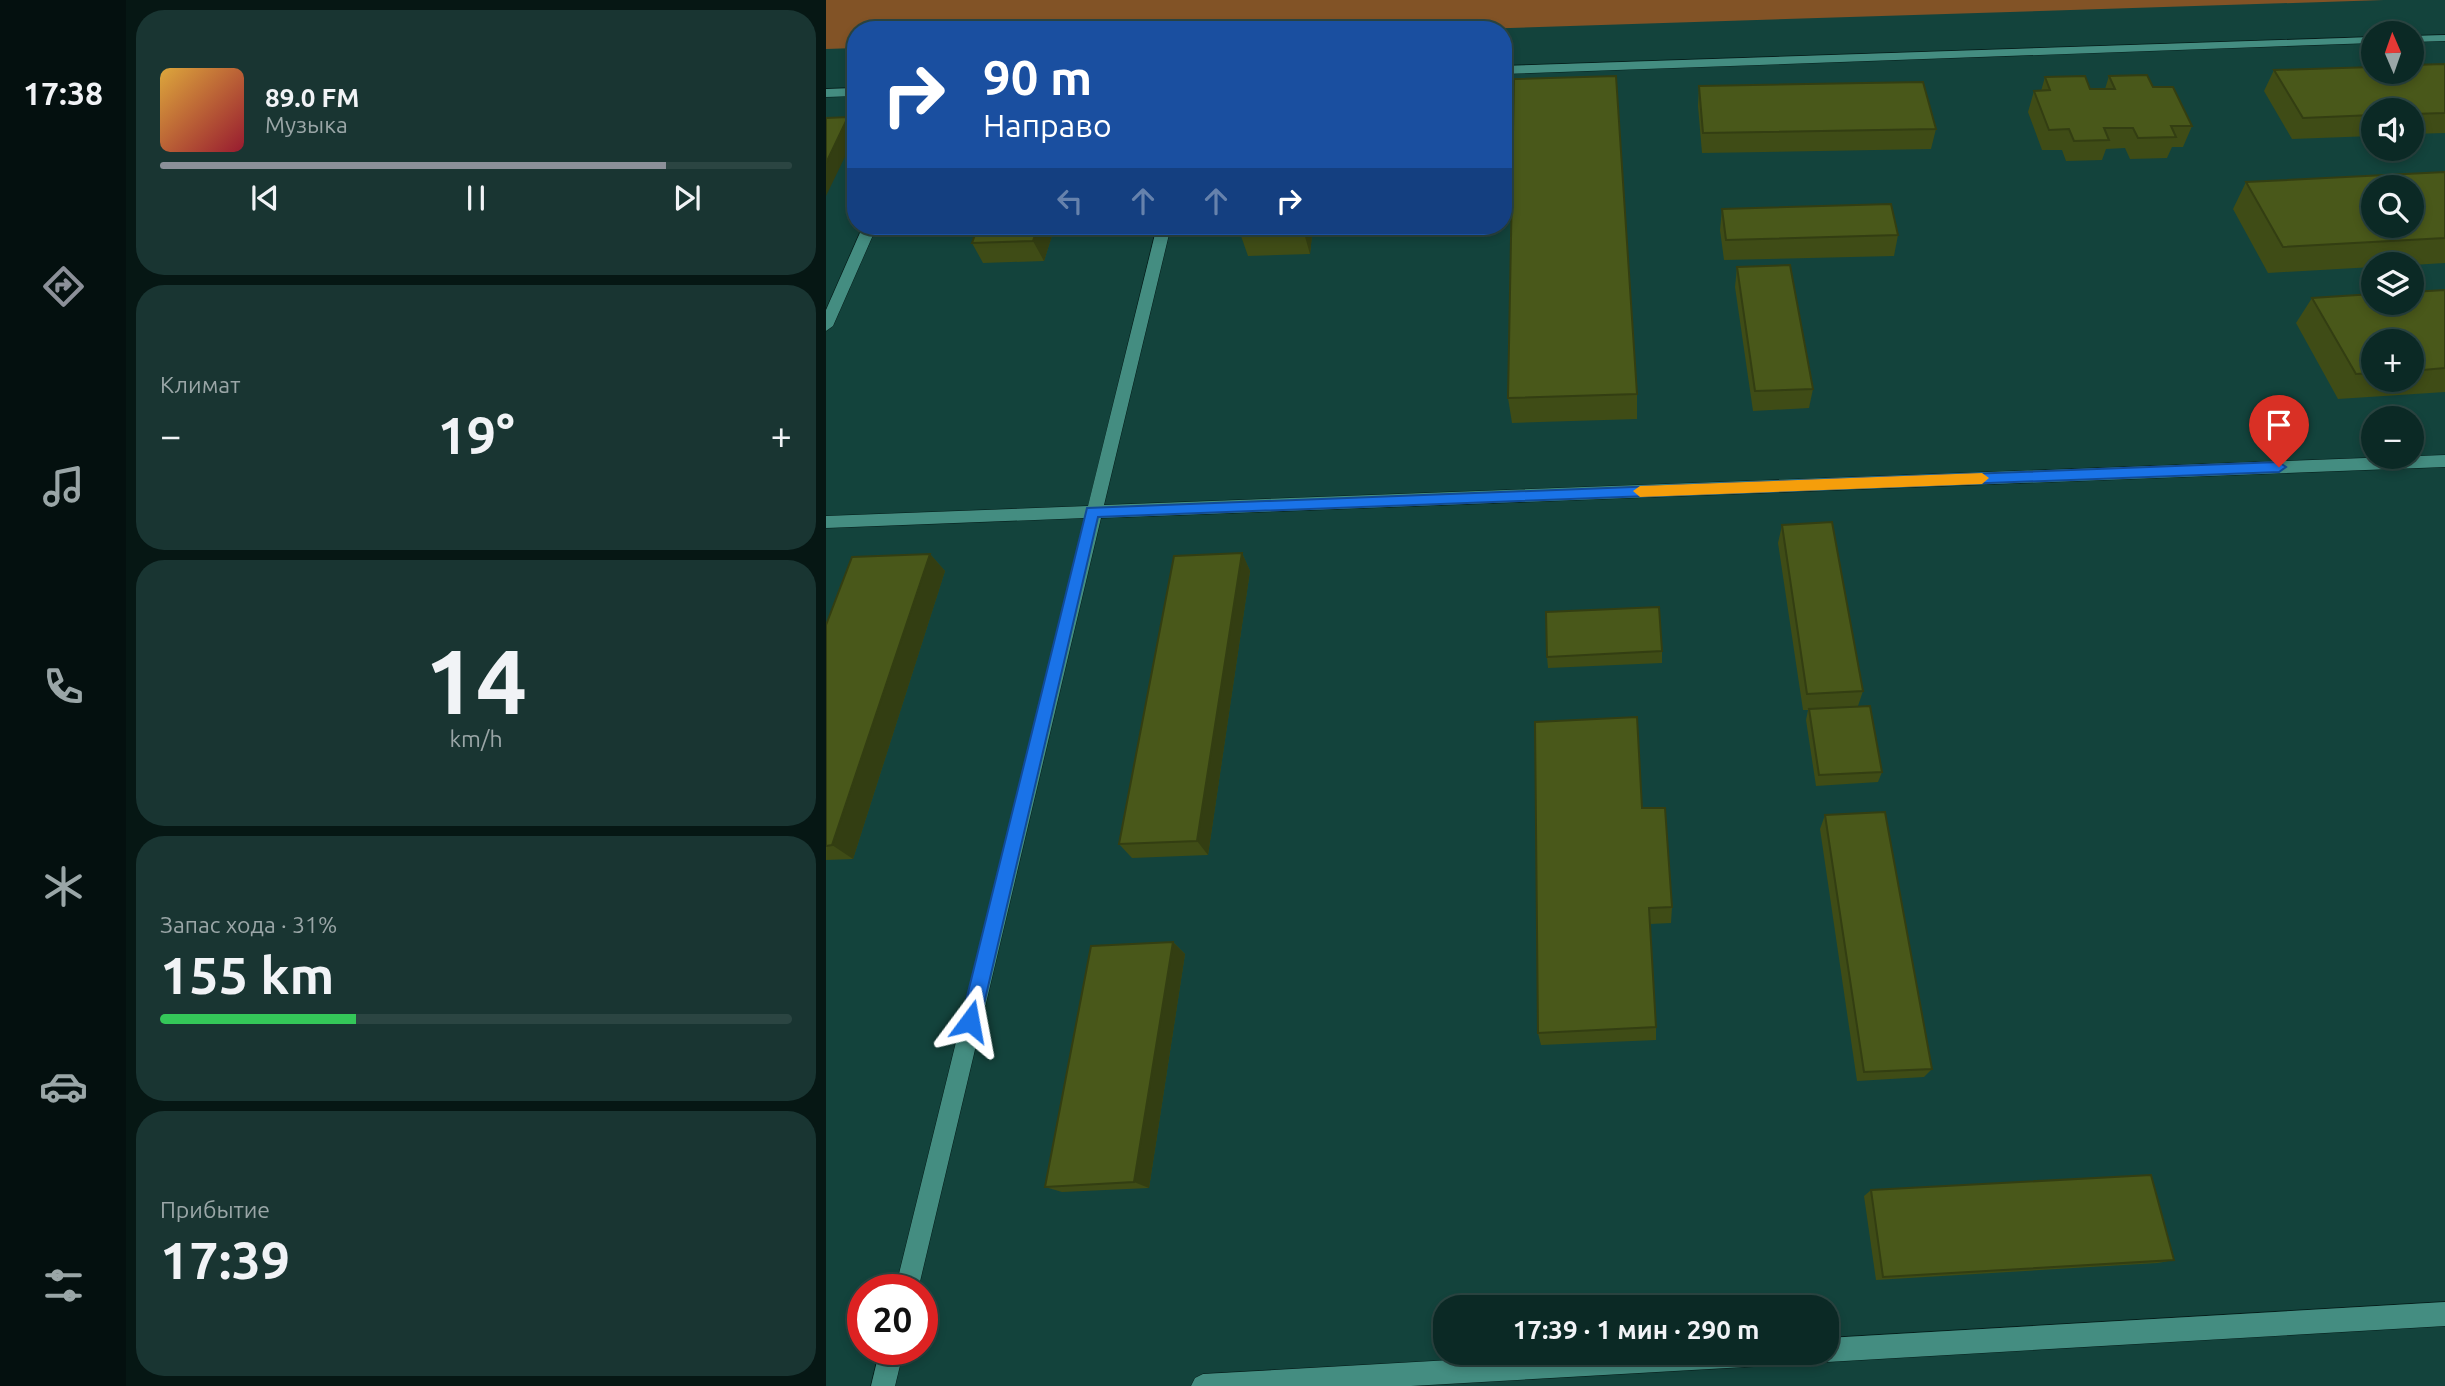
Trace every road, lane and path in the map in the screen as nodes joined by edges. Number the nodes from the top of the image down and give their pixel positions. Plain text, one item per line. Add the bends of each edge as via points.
1 (2445, 38) edge
2 (2424, 39) edge
3 (2361, 40) edge
4 (1512, 70) edge
5 (847, 92) edge
6 (826, 93) edge
7 (866, 235) edge
8 (1162, 235) edge
9 (826, 326) edge
10 (2445, 461) edge
11 (1092, 512) junction
12 (826, 522) edge
13 (910, 1274) edge
14 (2445, 1314) edge
15 (1839, 1349) edge
16 (888, 1365) edge
17 (1570, 1365) edge
18 (883, 1386) edge
19 (1203, 1386) edge

1 - 2 lane
3 - 4 lane
5 - 6 lane
7 - 9 lane
8 - 11 lane
10 - 11 lane
11 - 12 lane
11 - 13 lane
14 - 15 lane
16 - 18 lane
17 - 19 lane

